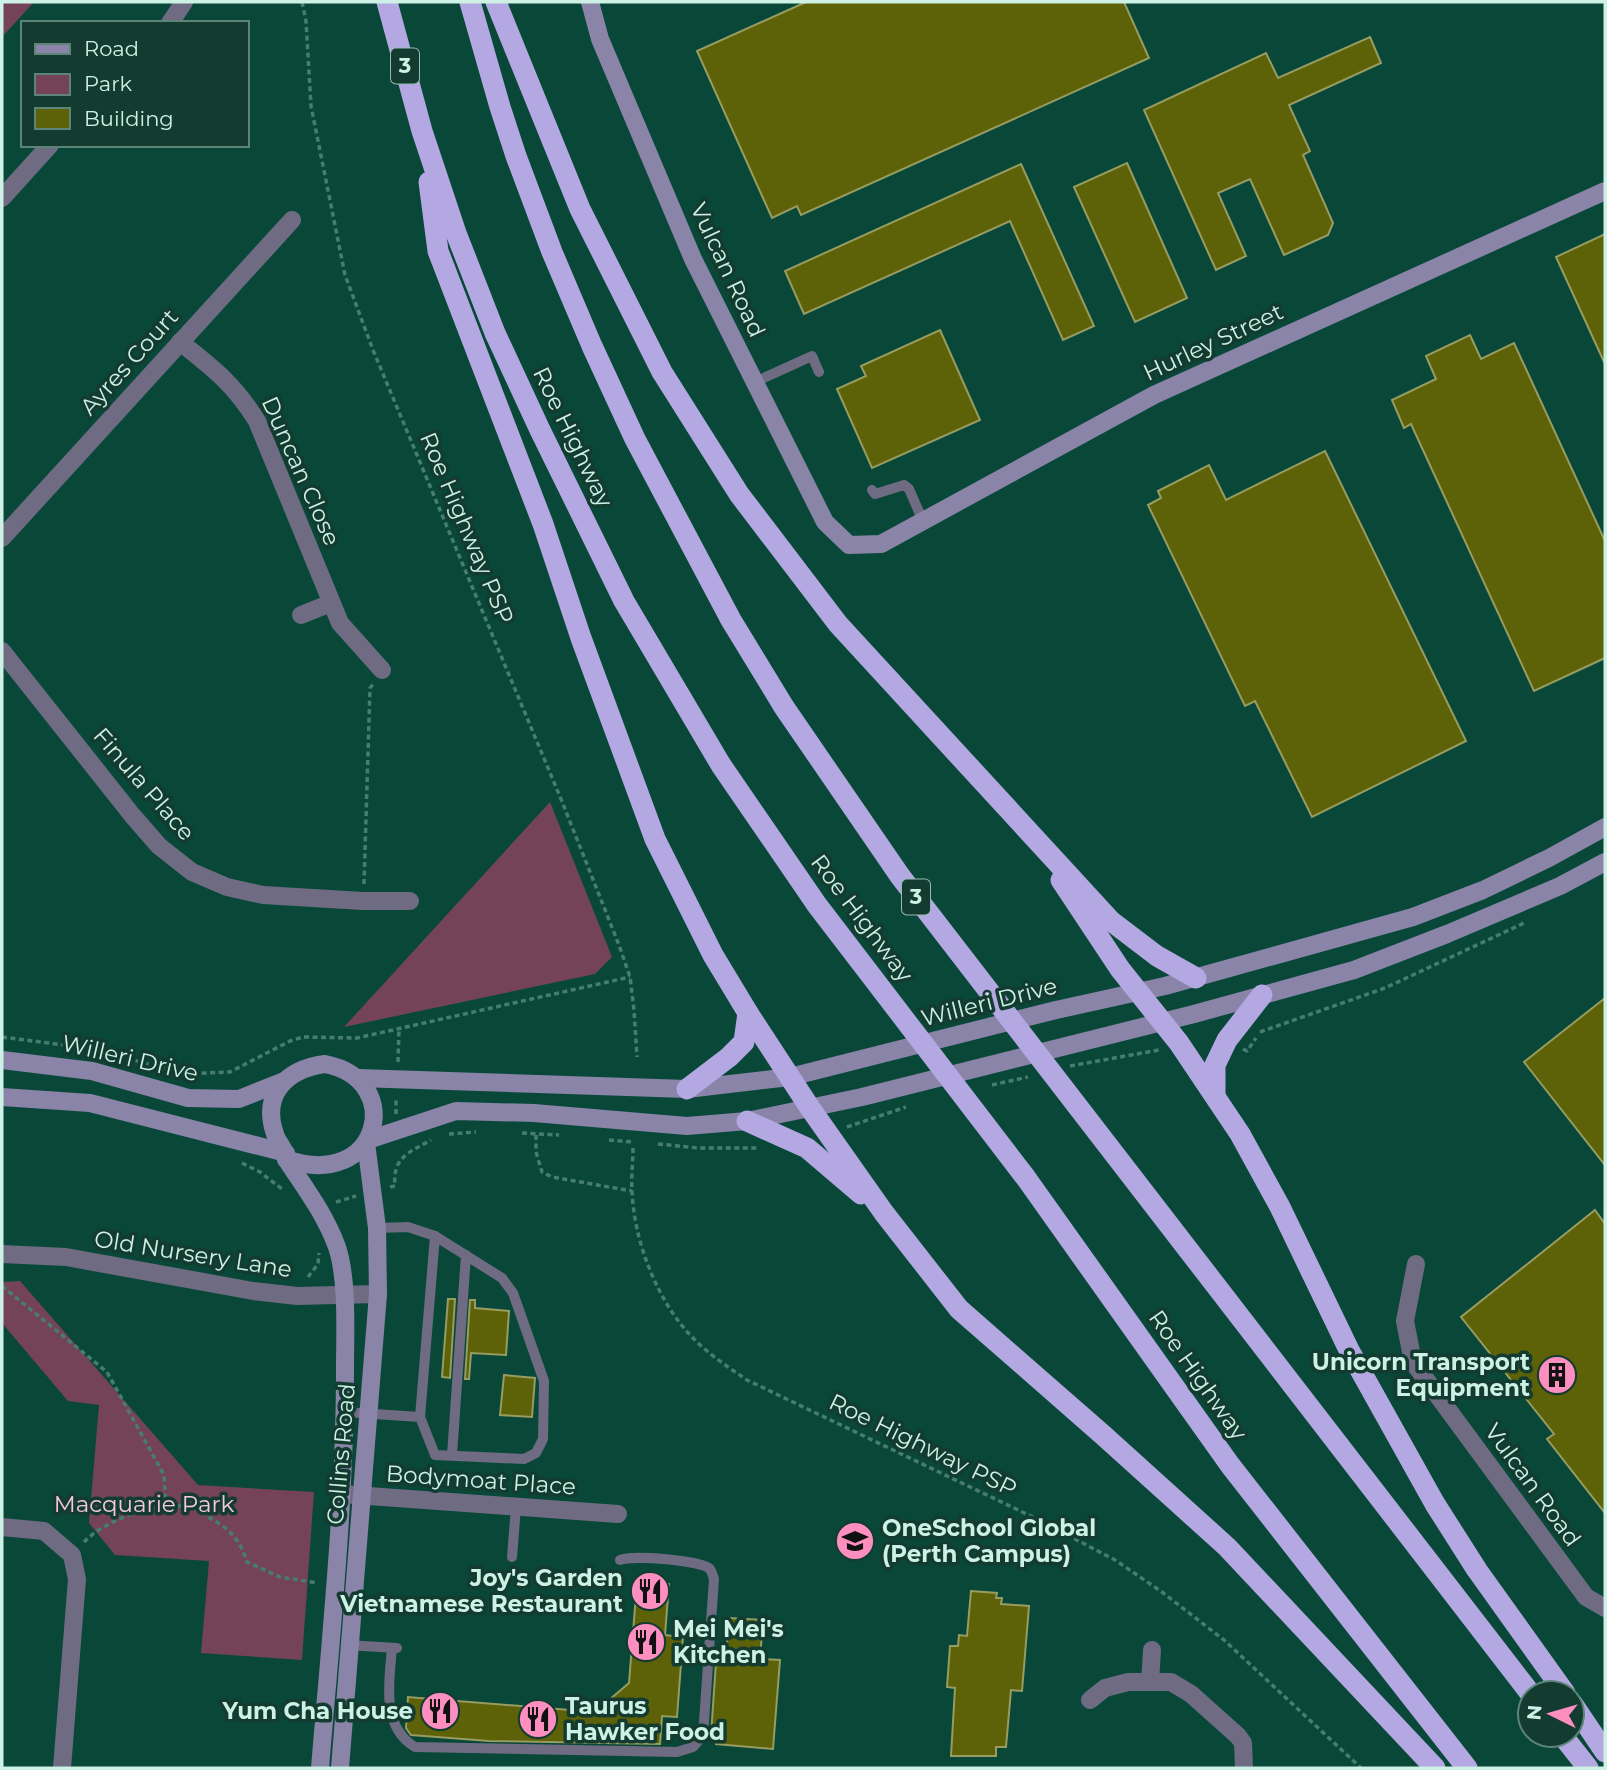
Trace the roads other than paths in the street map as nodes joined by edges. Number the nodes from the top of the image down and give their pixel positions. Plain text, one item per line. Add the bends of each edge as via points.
1 (184, 2) edge
2 (387, 2) edge
3 (470, 2) edge
4 (496, 2) edge
5 (590, 2) edge
6 (171, 21) edge
7 (422, 131) junction
8 (48, 147) edge
9 (1605, 191) edge
10 (2, 198) edge
11 (292, 220) dead end
12 (180, 342) junction
13 (819, 372) dead end
14 (755, 382) junction
15 (872, 490) dead end
16 (923, 521) junction
17 (2, 538) edge
18 (849, 545) joint
19 (331, 603) junction
20 (301, 615) dead end
21 (2, 651) edge
22 (382, 670) road end
23 (1605, 827) edge
24 (1028, 828) junction
25 (1605, 862) edge
26 (410, 901) dead end
27 (1196, 978) junction
28 (1138, 992) junction
29 (1262, 995) junction
30 (748, 1013) junction
31 (1162, 1022) junction
32 (2, 1059) edge
33 (790, 1077) junction
34 (358, 1079) junction
35 (285, 1080) junction
36 (687, 1089) junction
37 (1215, 1095) junction
38 (2, 1097) edge
39 (810, 1108) junction
40 (747, 1121) junction
41 (367, 1142) junction
42 (286, 1156) junction
43 (884, 1213) junction
44 (377, 1228) junction
45 (435, 1236) junction
46 (2, 1254) edge
47 (466, 1255) junction
48 (1416, 1264) dead end
49 (344, 1294) junction
50 (378, 1294) junction
51 (344, 1412) junction
52 (369, 1414) junction
53 (420, 1416) junction
54 (452, 1455) junction
55 (341, 1494) junction
56 (361, 1496) junction
57 (516, 1507) junction
58 (618, 1514) dead end
59 (2, 1527) edge
60 (512, 1557) dead end
61 (620, 1560) dead end
62 (1605, 1608) edge
63 (330, 1644) junction
64 (350, 1645) junction
65 (1152, 1650) dead end
66 (1519, 1679) edge
67 (1555, 1679) edge
68 (1150, 1682) junction
69 (1090, 1700) dead end
70 (1586, 1724) edge
71 (1573, 1749) edge
72 (1605, 1752) edge
73 (62, 1768) edge
74 (320, 1768) edge
75 (340, 1768) edge
76 (1244, 1768) edge
77 (1435, 1768) edge
78 (1467, 1768) edge
79 (1588, 1768) edge

1 - 6 street
2 - 7 highway, Roe Highway / 3
3 - 66 highway, 3 via 516,156 592,346 724,608 784,707 900,876
4 - 24 highway via 580,209 662,372 739,494 838,624
5 - 14 main road, Vulcan Road via 600,39 693,259
7 - 30 highway via 438,251 543,524 655,839 713,956
7 - 78 highway, Roe Highway / 3 via 495,333 540,430 624,601 720,765 817,905 1026,1178 1230,1465
8 - 10 street
9 - 16 main road, Hurley Street via 1154,395
11 - 12 street, Ayres Court
12 - 17 street, Ayres Court
12 - 19 street, Duncan Close via 226,379 257,421
13 - 14 lane via 812,356
14 - 18 main road, Vulcan Road via 825,522
15 - 16 lane via 880,494 904,485
16 - 18 main road, Hurley Street via 881,544
19 - 20 street
19 - 22 street, Duncan Close via 340,623
21 - 26 street, Finula Place via 132,815 159,846 192,872 263,895
23 - 27 main road, Willeri Drive via 1483,890 1413,917
24 - 27 highway via 1111,921
24 - 28 highway
25 - 29 main road via 1447,934 1354,970
27 - 28 main road, Willeri Drive
28 - 31 highway
28 - 33 main road, Willeri Drive
29 - 31 main road
29 - 37 highway via 1227,1040 1215,1065
30 - 33 highway
30 - 36 highway via 744,1042
31 - 37 highway
31 - 39 main road
32 - 35 main road, Willeri Drive via 92,1070 188,1098 239,1099
33 - 36 main road, Willeri Drive
33 - 39 highway
34 - 35 main road, Willeri Drive via 325,1064 307,1066
34 - 36 main road, Willeri Drive
34 - 41 main road via 369,1093 374,1111
35 - 42 main road via 272,1106 271,1121
37 - 67 highway via 1280,1207 1349,1350 1435,1504
38 - 42 main road via 90,1103
39 - 40 main road
39 - 43 highway
40 - 41 main road via 687,1126 534,1112 456,1111
40 - 43 highway via 807,1148
41 - 42 main road via 354,1155 331,1165 311,1167
41 - 44 main road, Collins Road
42 - 49 main road, Collins Road via 338,1249
43 - 77 highway via 959,1309 1227,1547
44 - 45 lane via 408,1227
44 - 50 main road, Collins Road
45 - 47 lane
45 - 53 lane
46 - 49 street, Old Nursery Lane via 66,1258 253,1291 297,1296
47 - 54 lane
47 - 54 lane via 502,1278 513,1293 544,1381 543,1438 536,1453 524,1459
48 - 62 street, Vulcan Road via 1405,1321 1413,1362 1586,1597
49 - 50 street, Old Nursery Lane
49 - 51 main road, Collins Road
50 - 52 main road, Collins Road
51 - 52 lane
51 - 55 main road, Collins Road
52 - 53 lane
52 - 56 main road, Collins Road
53 - 54 lane via 435,1455
55 - 56 street, Bodymoat Place
55 - 63 main road, Collins Road
56 - 57 street, Bodymoat Place
56 - 64 main road, Collins Road
57 - 58 street, Bodymoat Place
57 - 60 lane
59 - 73 street via 44,1531 72,1555 77,1579
61 - 64 lane via 699,1563 710,1569 714,1579 702,1736 692,1747 677,1752 415,1747 397,1730 389,1704 395,1648
63 - 64 lane
63 - 74 main road, Collins Road
64 - 75 main road, Collins Road
65 - 68 street
68 - 69 street via 1105,1688
68 - 76 street via 1171,1682 1191,1694 1238,1736
70 - 72 highway
71 - 79 highway

